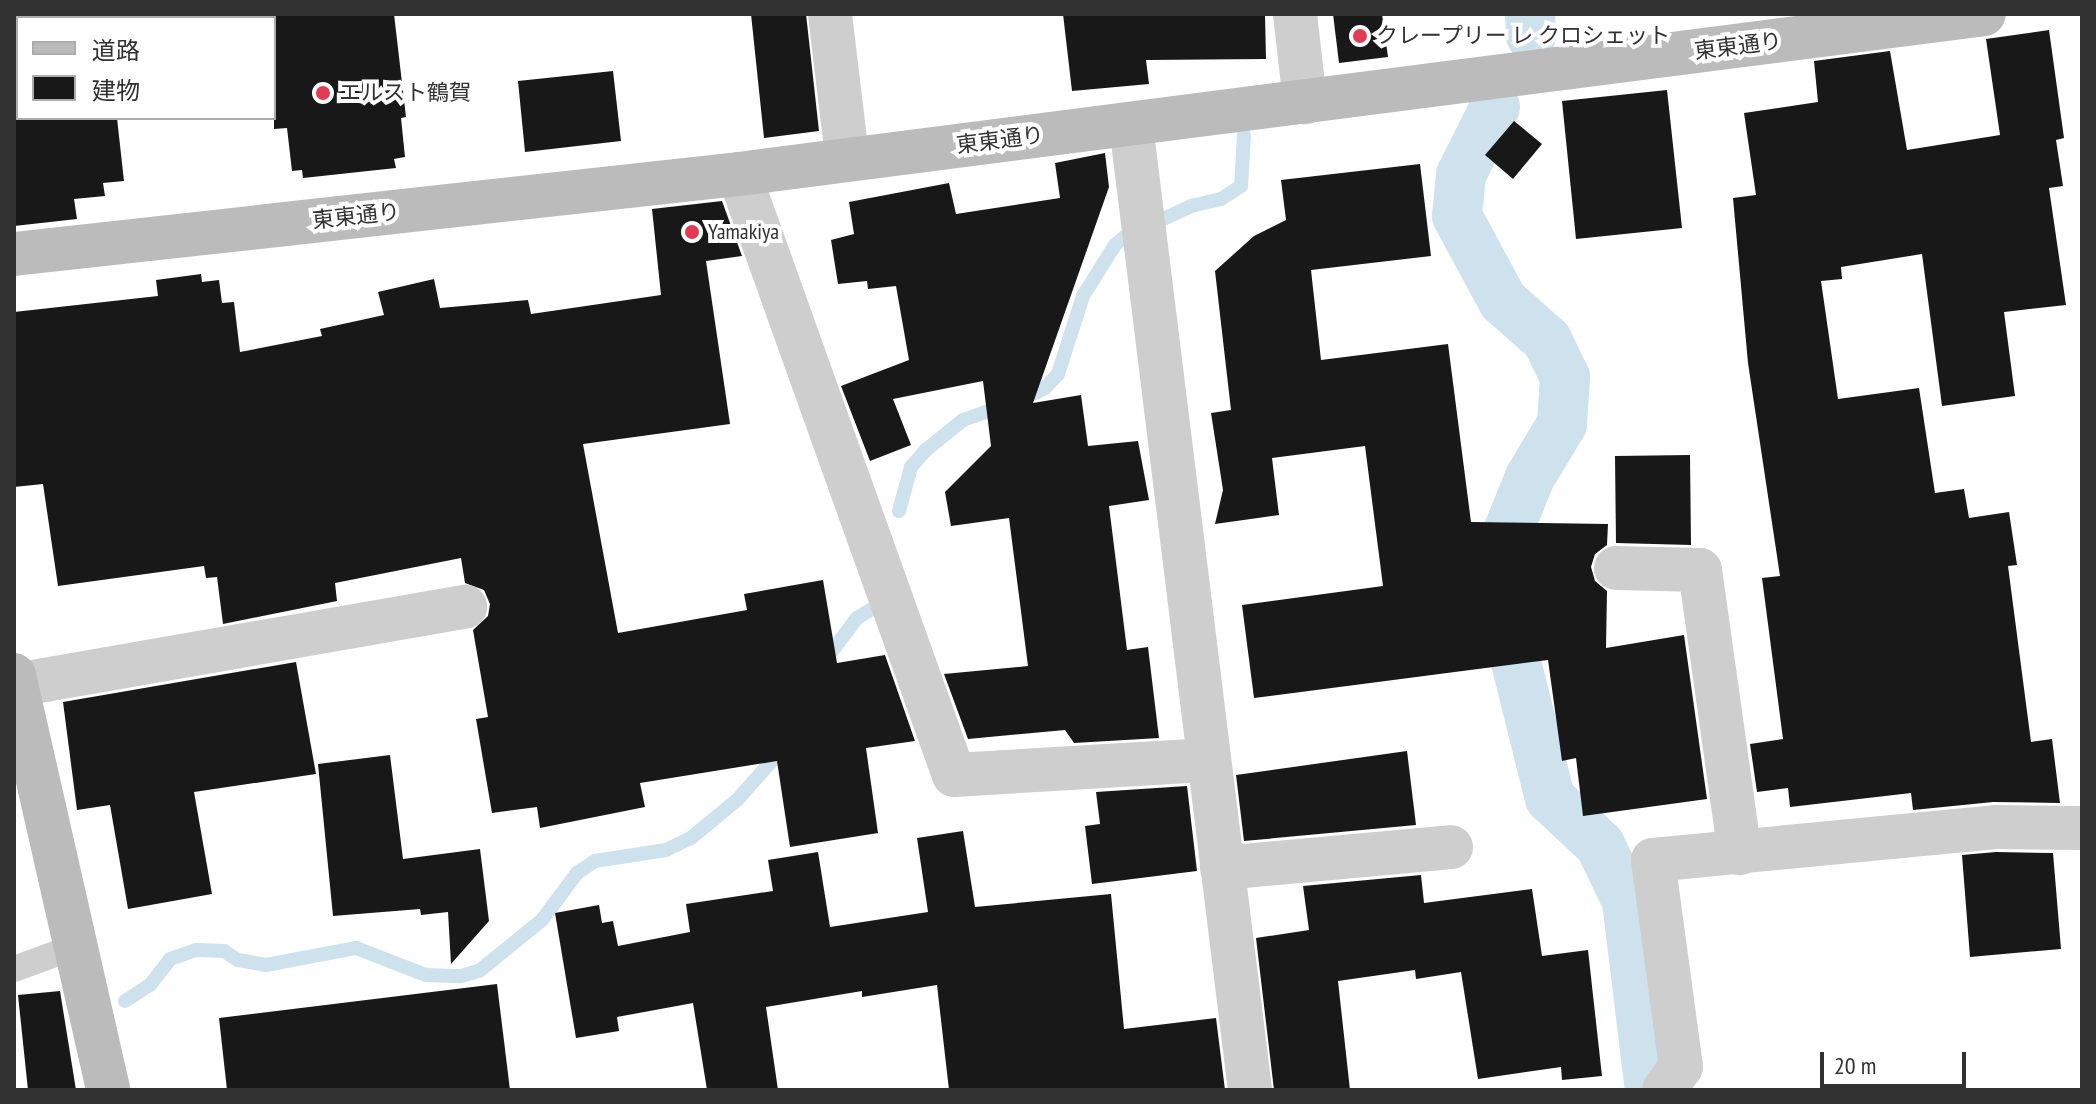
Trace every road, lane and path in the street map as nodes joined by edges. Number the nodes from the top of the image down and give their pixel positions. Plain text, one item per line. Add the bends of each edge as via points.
1 (830, 14) edge
2 (1295, 14) edge
3 (1984, 14) edge
4 (1305, 102) junction
5 (1131, 125) junction
6 (847, 157) junction
7 (739, 174) junction
8 (14, 254) edge
9 (1616, 568) dead end
10 (465, 607) dead end
11 (15, 682) edge
12 (1209, 760) junction
13 (2082, 828) edge
14 (1451, 847) dead end
15 (1740, 853) junction
16 (1222, 868) junction
17 (77, 946) junction
18 (14, 969) edge
19 (108, 1090) edge
20 (1250, 1090) edge
21 (1664, 1090) edge

1 - 6 street
2 - 4 street
3 - 4 street, 東東通り
4 - 5 street, 東東通り
5 - 6 street, 東東通り
5 - 12 street
6 - 7 street, 東東通り
7 - 8 street, 東東通り
7 - 12 street via 954,775
9 - 15 street via 1700,570
10 - 11 street
11 - 17 street
12 - 16 street
13 - 15 street via 1995,827
14 - 16 street
15 - 21 street via 1653,860 1681,1067
16 - 20 street
17 - 18 lane
17 - 19 street

